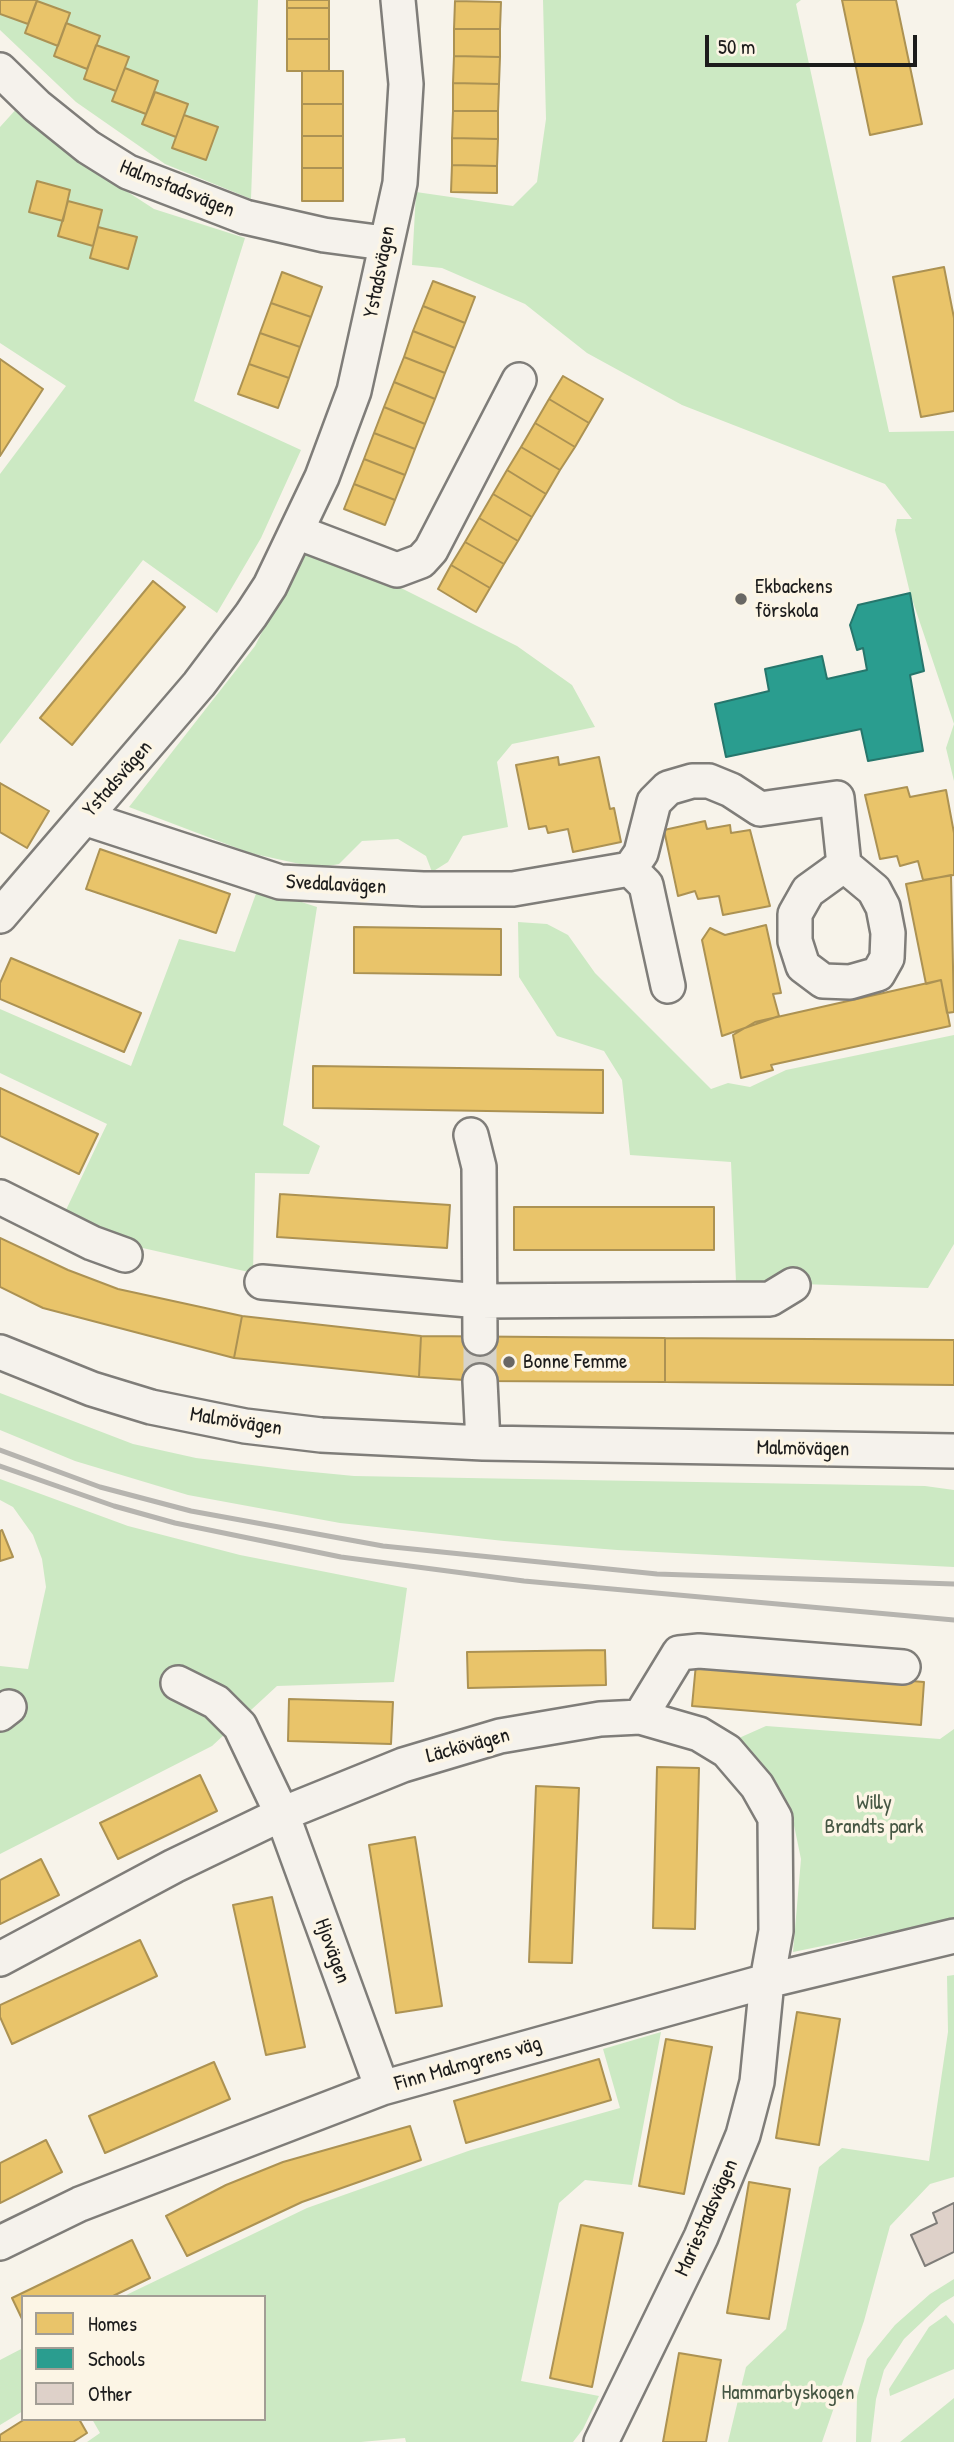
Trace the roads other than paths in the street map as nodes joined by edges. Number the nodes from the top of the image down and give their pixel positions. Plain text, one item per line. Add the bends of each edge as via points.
1 (398, 0) edge
2 (0, 70) edge
3 (384, 243) junction
4 (519, 380) dead end
5 (297, 532) junction
6 (84, 818) junction
7 (845, 865) dead end
8 (630, 869) junction
9 (0, 916) edge
10 (668, 986) dead end
11 (471, 1135) dead end
12 (0, 1196) edge
13 (125, 1255) dead end
14 (262, 1282) dead end
15 (793, 1286) dead end
16 (480, 1301) junction
17 (480, 1338) tunnel mouth
18 (0, 1352) edge
19 (480, 1381) tunnel mouth
20 (483, 1443) junction
21 (954, 1451) edge
22 (903, 1667) dead end
23 (178, 1683) dead end
24 (0, 1703) edge
25 (0, 1714) edge
26 (640, 1717) junction
27 (282, 1814) junction
28 (954, 1936) edge
29 (0, 1959) edge
30 (767, 1981) junction
31 (382, 2088) junction
32 (0, 2243) edge
33 (601, 2442) edge

1 - 3 street, Ystadsvägen via 406,84 400,183
2 - 3 street, Halmstadsvägen via 88,147 128,172 245,217
3 - 5 street, Ystadsvägen via 354,391
4 - 5 street via 431,550 421,561 397,570
5 - 6 street, Ystadsvägen via 251,615 199,684
6 - 8 street, Svedalavägen via 280,882 423,890 513,888
6 - 9 street, Ystadsvägen
7 - 8 street via 837,798 760,809 731,790 709,781 692,781 668,788 653,802 641,853
8 - 10 street via 646,885
11 - 16 street via 479,1167
12 - 13 street
14 - 16 street
15 - 16 street via 770,1299
16 - 17 street
18 - 20 street, Malmövägen via 151,1407 244,1426 321,1435
19 - 20 street
20 - 21 street, Malmövägen
22 - 26 street via 679,1653
23 - 27 street, Hjovägen via 216,1702 240,1726
24 - 25 street via 9,1707
26 - 27 street, Läckövägen via 500,1736 403,1765
26 - 30 street, Läckövägen via 699,1734 727,1751 757,1786 775,1818 776,1931
27 - 29 street, Läckövägen
27 - 31 street, Hjovägen
28 - 30 street, Finn Malmgrens väg
30 - 31 street, Finn Malmgrens väg
30 - 33 street, Mariestadsvägen via 757,2082 743,2135 701,2237
31 - 32 street, Finn Malmgrens väg via 80,2204

